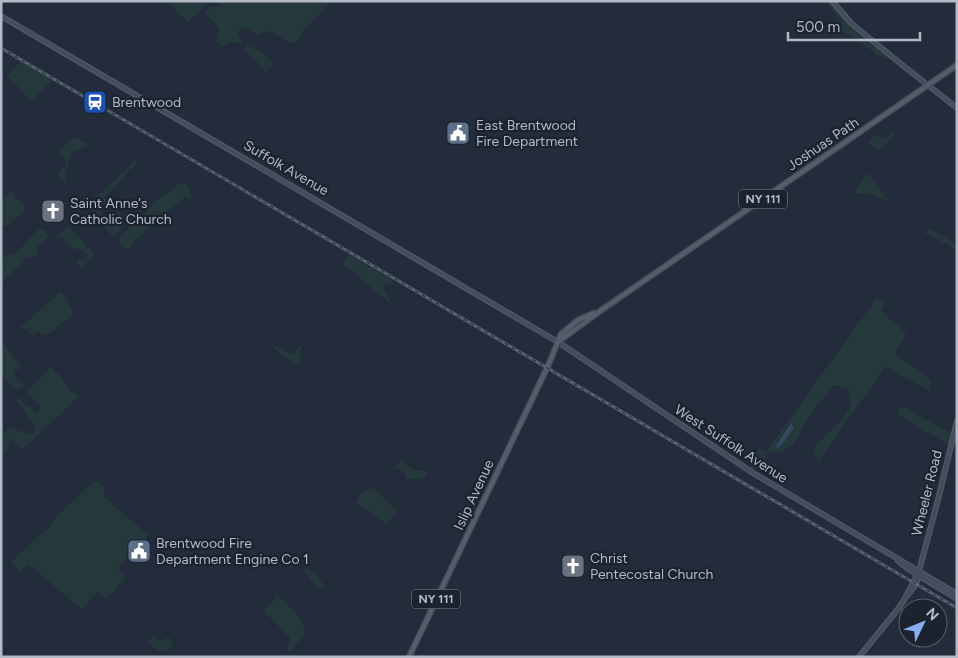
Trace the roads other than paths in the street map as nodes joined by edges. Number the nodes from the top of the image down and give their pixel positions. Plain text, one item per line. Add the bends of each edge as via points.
1 (832, 1) edge
2 (1, 16) edge
3 (957, 65) edge
4 (928, 86) junction
5 (957, 108) edge
6 (602, 309) junction
7 (578, 320) junction
8 (575, 328) junction
9 (558, 342) junction
10 (957, 421) edge
11 (918, 574) junction
12 (927, 581) junction
13 (915, 582) junction
14 (957, 594) edge
15 (957, 599) edge
16 (409, 657) edge
17 (859, 657) edge

1 - 4 main road via 852,24
2 - 9 main road, Suffolk Avenue
3 - 4 main road, Joshuas Path / NY 111
4 - 5 main road
4 - 6 main road, Joshuas Path / NY 111
6 - 7 main road, Joshuas Path / NY 111
6 - 8 main road, Joshuas Path / NY 111
7 - 8 main road
7 - 9 main road, Joshuas Path / NY 111 via 561,334
8 - 9 main road, Joshuas Path / NY 111
9 - 11 main road, West Suffolk Avenue via 753,473
9 - 16 main road, Islip Avenue / NY 111
10 - 11 main road, Wheeler Road
11 - 12 main road
11 - 13 main road, Wheeler Road
11 - 14 main road
12 - 13 main road
12 - 15 main road
13 - 17 main road, Wheeler Road via 898,609

